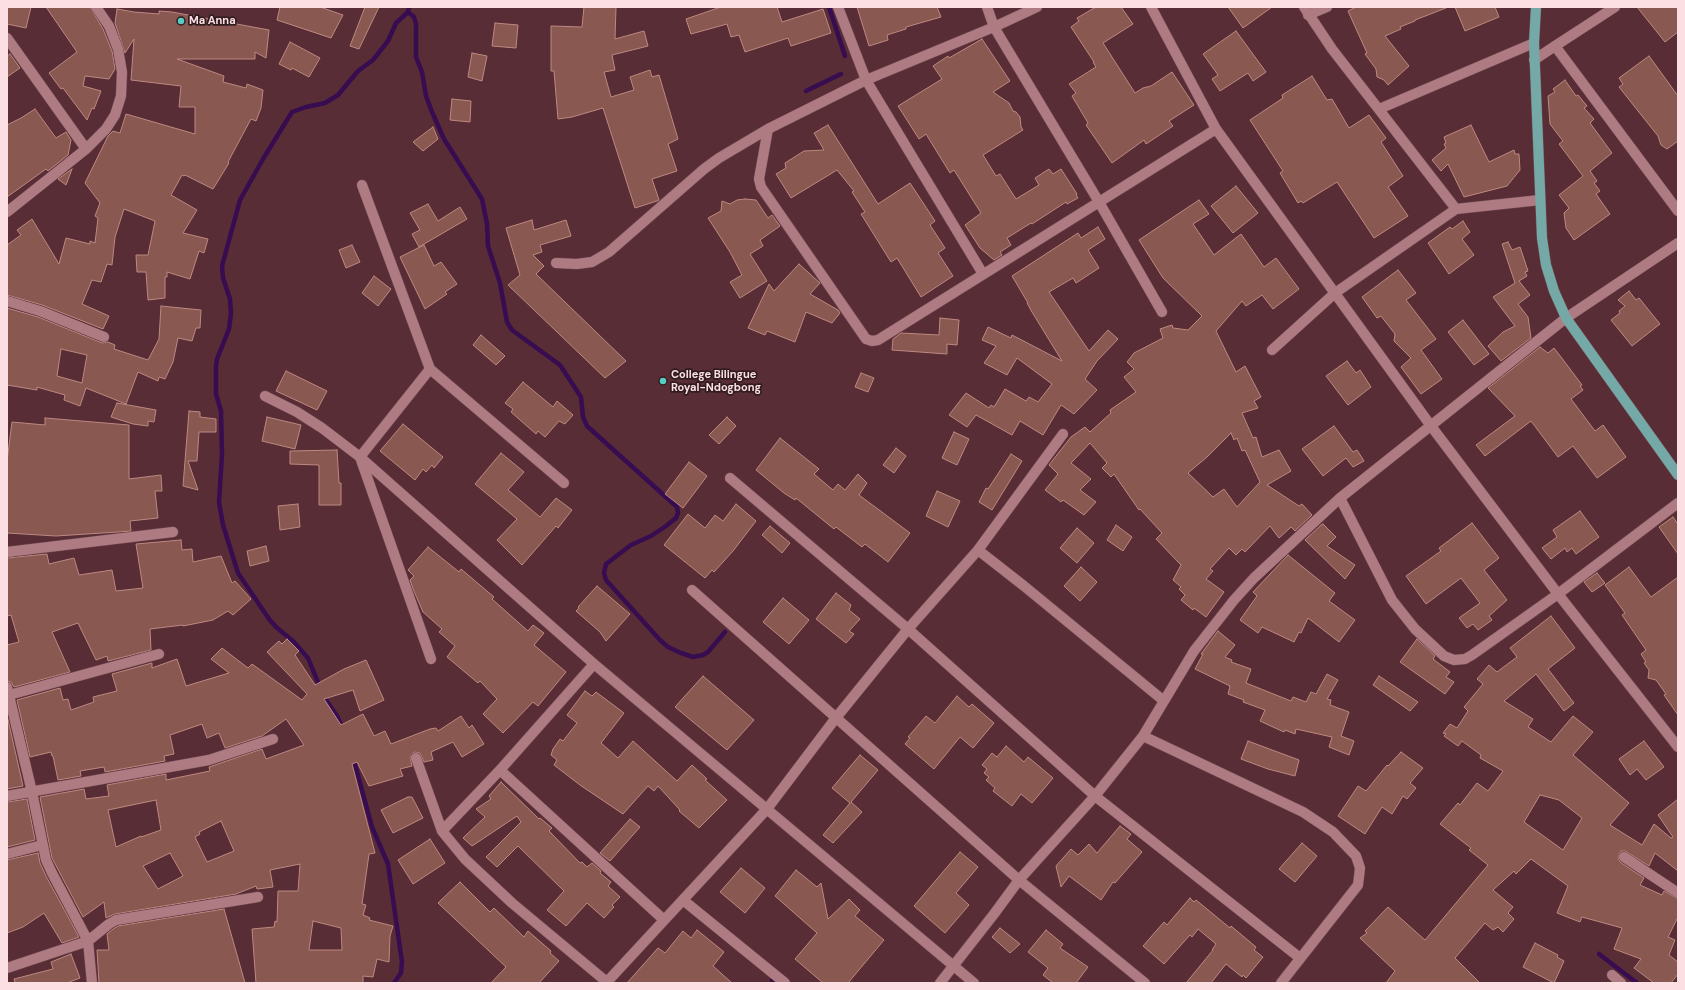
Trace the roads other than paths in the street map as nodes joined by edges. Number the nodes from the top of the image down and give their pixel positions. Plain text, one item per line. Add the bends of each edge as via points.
1 (96, 7) edge
2 (838, 7) edge
3 (986, 7) edge
4 (1037, 7) edge
5 (1151, 7) edge
6 (1327, 7) edge
7 (1536, 7) edge
8 (1615, 7) edge
9 (1306, 11) edge
10 (994, 27) junction
11 (7, 38) edge
12 (1534, 43) junction
13 (1555, 46) junction
14 (1534, 60) junction
15 (866, 80) junction
16 (1379, 109) junction
17 (768, 129) junction
18 (1216, 129) junction
19 (86, 149) junction
20 (362, 185) dead end
21 (1540, 200) junction
22 (1099, 202) junction
23 (1456, 209) junction
24 (1678, 210) edge
25 (7, 212) edge
26 (1678, 242) edge
27 (556, 263) dead end
28 (983, 274) junction
29 (1335, 293) junction
30 (7, 301) edge
31 (1162, 312) dead end
32 (1566, 318) junction
33 (104, 337) dead end
34 (1272, 350) dead end
35 (430, 369) junction
36 (264, 396) dead end
37 (1431, 426) junction
38 (1063, 434) dead end
39 (360, 456) junction
40 (1678, 475) edge
41 (730, 478) dead end
42 (564, 483) dead end
43 (1340, 498) junction
44 (1678, 503) edge
45 (173, 532) dead end
46 (978, 550) junction
47 (7, 552) edge
48 (692, 590) dead end
49 (1558, 594) junction
50 (908, 630) junction
51 (159, 654) dead end
52 (431, 659) dead end
53 (594, 664) junction
54 (8, 689) edge
55 (1164, 701) junction
56 (835, 719) junction
57 (1143, 736) junction
58 (274, 739) dead end
59 (1678, 747) edge
60 (416, 758) dead end
61 (500, 770) junction
62 (32, 792) junction
63 (7, 796) edge
64 (1095, 796) junction
65 (766, 809) junction
66 (442, 831) junction
67 (42, 845) junction
68 (7, 854) edge
69 (1624, 857) dead end
70 (1019, 880) junction
71 (1678, 893) edge
72 (258, 898) dead end
73 (683, 900) junction
74 (664, 920) junction
75 (88, 941) junction
76 (1300, 958) junction
77 (954, 966) junction
78 (7, 968) edge
79 (1612, 975) dead end
80 (92, 983) edge
81 (607, 983) edge
82 (785, 983) edge
83 (940, 983) edge
84 (974, 983) edge
85 (1144, 983) edge
86 (1281, 983) edge
87 (1621, 983) edge

1 - 19 street via 109,26 118,49 122,72 121,96 115,115 106,129
2 - 15 street
3 - 10 street
4 - 10 street
5 - 18 street
6 - 9 street
7 - 12 main road
8 - 13 street
9 - 16 street
10 - 15 street
10 - 22 street
11 - 19 street
12 - 14 main road
12 - 16 street
13 - 14 street
13 - 24 street
14 - 21 main road
15 - 17 street
15 - 28 street
16 - 23 street
17 - 27 street via 704,169 609,252 592,262
17 - 28 street via 759,179 761,187 866,339 878,340
18 - 22 street
18 - 29 street
19 - 25 street
20 - 35 street
21 - 23 street
21 - 32 main road via 1546,266
22 - 28 street
22 - 31 street
23 - 29 street
26 - 32 street
29 - 34 street
29 - 37 street
30 - 33 street via 40,311
32 - 37 street
32 - 40 main road
35 - 39 street
35 - 42 street
36 - 39 street via 297,412
37 - 43 street
37 - 49 street
38 - 46 street
39 - 52 street
39 - 53 street
41 - 50 street
43 - 49 street via 1392,600 1415,629 1444,656 1454,660 1464,659
43 - 55 street via 1234,600 1194,651
44 - 49 street
45 - 47 street
46 - 50 street
46 - 55 street
48 - 56 street
49 - 59 street
50 - 56 street
50 - 64 street
51 - 54 street
53 - 61 street
53 - 65 street
54 - 62 street
55 - 57 street
56 - 65 street
56 - 70 street
57 - 64 street
57 - 76 street via 1303,812 1333,832 1356,856 1360,868 1358,885
58 - 62 street via 209,760
60 - 66 street
61 - 66 street
61 - 74 street
62 - 63 street
62 - 67 street
64 - 70 street
64 - 76 street
65 - 73 street
65 - 77 street
66 - 81 street via 486,880
67 - 68 street
67 - 75 street via 52,873
69 - 71 street
70 - 77 street
70 - 85 street
72 - 75 street via 116,920
73 - 74 street
73 - 82 street
74 - 81 street
75 - 78 street
75 - 80 street
76 - 86 street
77 - 83 street
77 - 84 street
79 - 87 street

